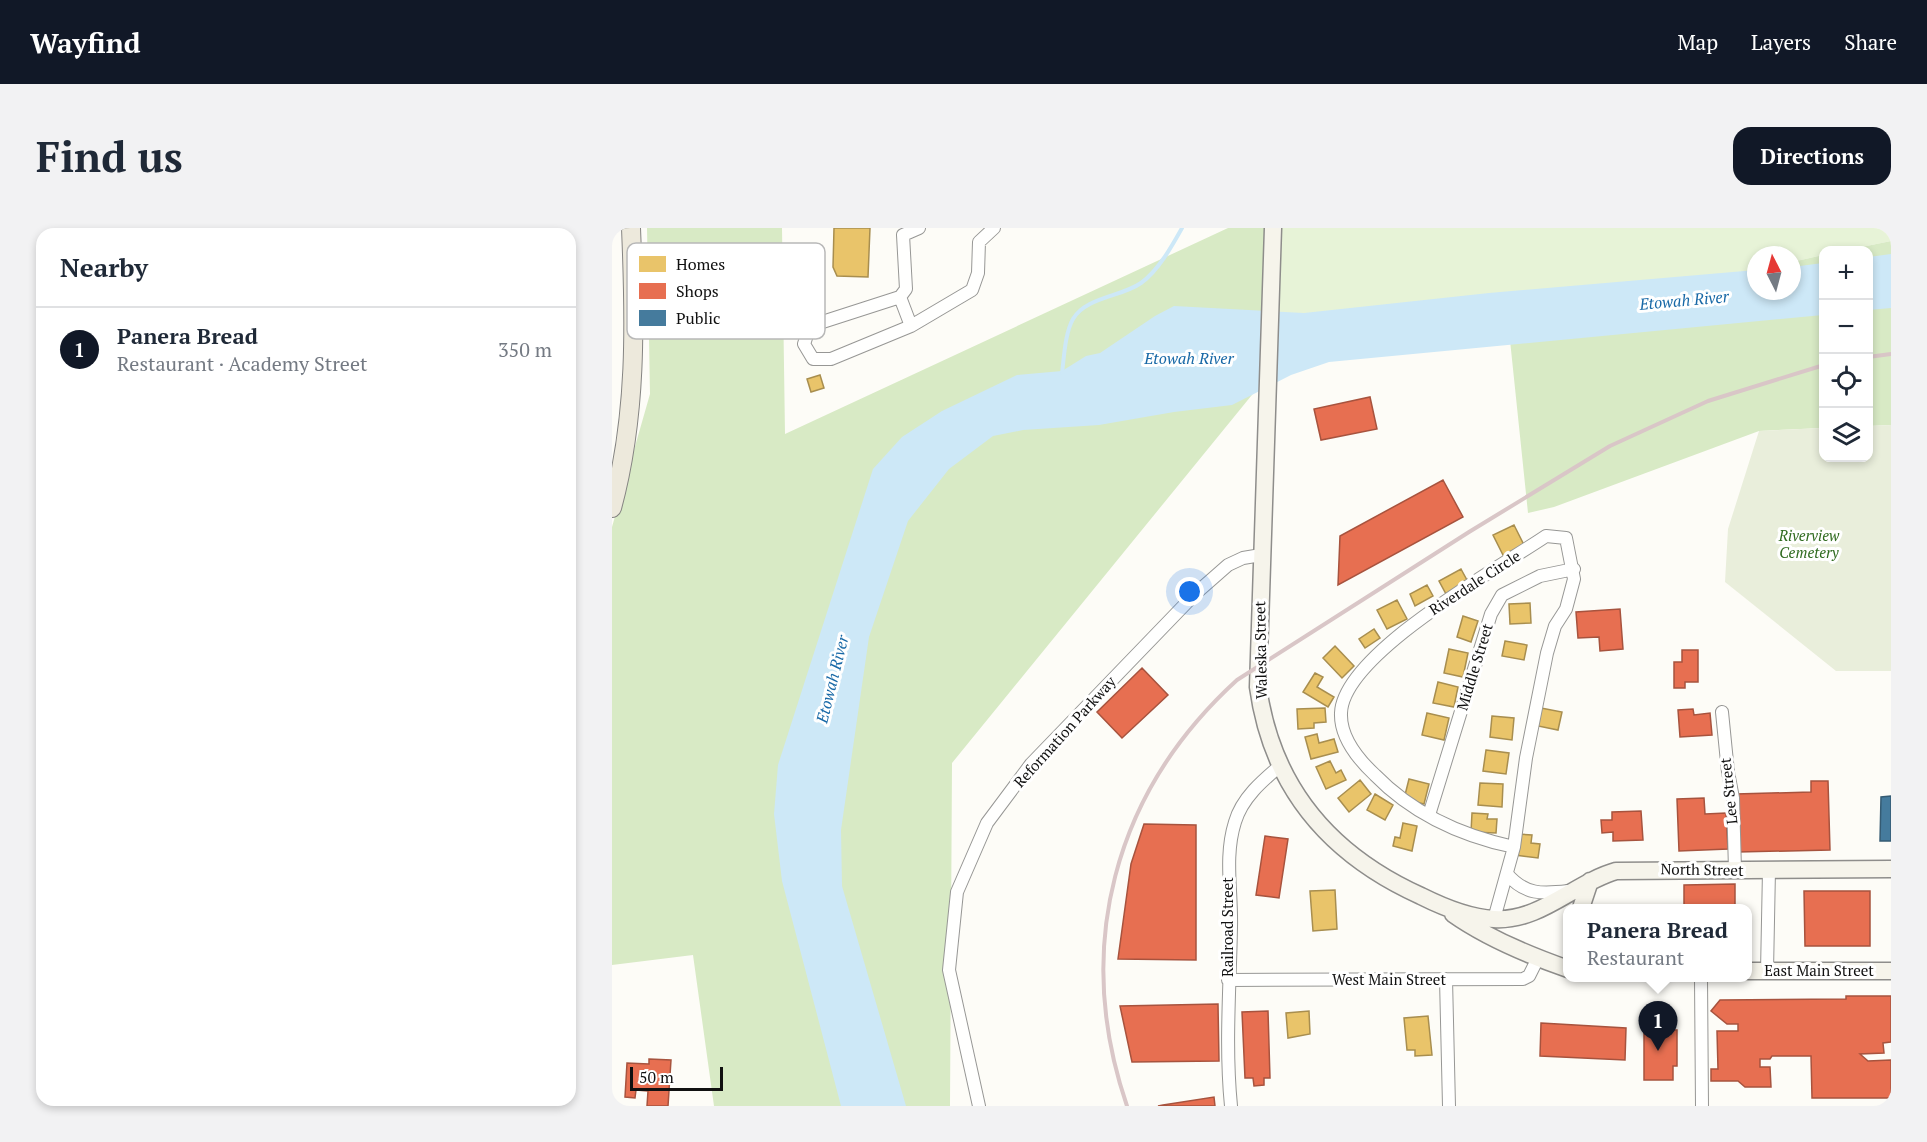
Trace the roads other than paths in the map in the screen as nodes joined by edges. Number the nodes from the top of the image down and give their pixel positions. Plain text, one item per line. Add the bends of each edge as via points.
1 (631, 228) edge
2 (919, 228) edge
3 (994, 228) edge
4 (1273, 228) edge
5 (631, 243) edge
6 (900, 297) junction
7 (825, 321) edge
8 (911, 326) junction
9 (634, 339) edge
10 (806, 339) edge
11 (612, 508) edge
12 (1261, 555) junction
13 (1574, 569) junction
14 (1722, 712) dead end
15 (1281, 765) junction
16 (1429, 815) junction
17 (1514, 847) junction
18 (1891, 869) edge
19 (1735, 870) junction
20 (1769, 870) junction
21 (1507, 874) junction
22 (1584, 886) junction
23 (1582, 904) edge
24 (1445, 908) junction
25 (1524, 915) joint
26 (1494, 919) junction
27 (1538, 958) junction
28 (1563, 964) edge
29 (1752, 971) edge
30 (1767, 971) junction
31 (1891, 971) edge
32 (1228, 980) junction
33 (1446, 980) junction
34 (1701, 982) edge
35 (979, 1106) edge
36 (1231, 1106) edge
37 (1449, 1106) edge
38 (1702, 1106) edge

1 - 5 main road
2 - 6 street via 903,235 906,289
3 - 8 street via 979,242 978,273 972,290
4 - 12 main road, Waleska Street
6 - 7 street
6 - 8 street
8 - 10 street via 831,359 813,359 804,344
9 - 11 main road via 633,388
12 - 15 main road, Waleska Street via 1258,687
12 - 35 street, Reformation Parkway via 1228,565 1195,594 1032,764 987,823 957,892 949,970
13 - 16 street, Middle Street via 1540,576 1502,595 1491,614
13 - 16 street, Riverdale Circle via 1566,538 1546,536 1433,610 1360,671 1345,697 1341,714 1344,734 1354,753 1402,801
13 - 17 street, Riverdale Circle via 1566,609 1555,626 1547,653 1526,758
14 - 19 street, Lee Street via 1733,798
15 - 24 main road, Waleska Street via 1311,816 1349,855
15 - 32 street, Railroad Street via 1248,797 1231,834
16 - 17 street, Riverdale Circle via 1480,840
17 - 21 street
18 - 20 main road, North Street
19 - 20 main road, North Street
19 - 22 main road, North Street via 1634,869 1616,871
20 - 30 street
21 - 22 street via 1531,892
21 - 26 street
22 - 23 main road
22 - 25 main road, North Street
24 - 26 main road, Waleska Street
24 - 27 main road via 1469,925
25 - 26 main road, Waleska Street
27 - 28 main road
27 - 33 street, West Main Street via 1529,976 1523,979
29 - 30 main road, East Main Street
30 - 31 main road, East Main Street
32 - 33 street, West Main Street
32 - 36 street, Railroad Street
33 - 37 street
34 - 38 street

